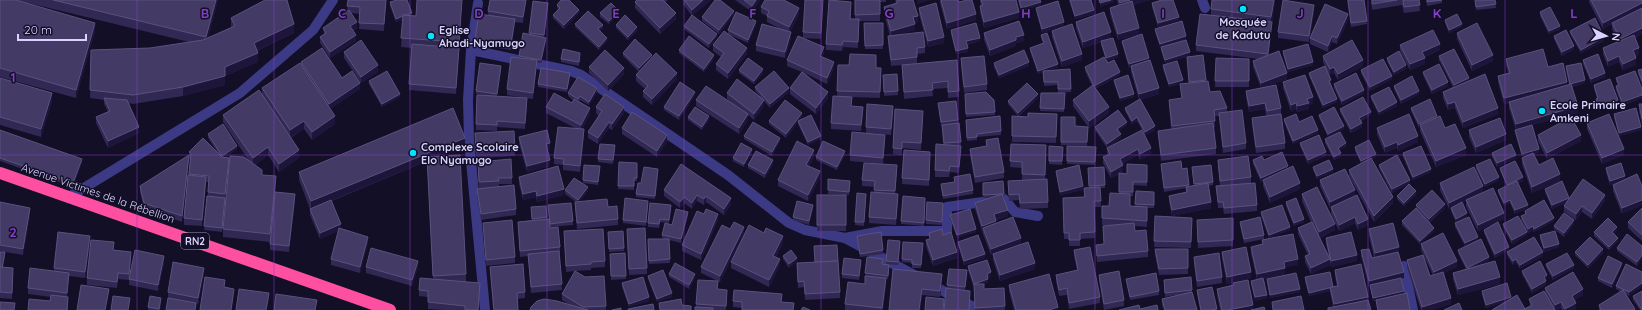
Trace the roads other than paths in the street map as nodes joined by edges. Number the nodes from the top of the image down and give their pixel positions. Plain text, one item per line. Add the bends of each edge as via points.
1 (333, 0) edge
2 (478, 3) dead end
3 (471, 50) junction
4 (0, 173) edge
5 (69, 197) junction
6 (1038, 216) dead end
7 (845, 238) junction
8 (1404, 266) edge
9 (390, 310) edge
10 (485, 310) edge
11 (979, 310) edge
12 (1413, 310) edge

1 - 5 street via 313,30 240,93
2 - 3 street
3 - 7 street via 581,75 728,175 789,223 805,230
3 - 10 street via 469,140
4 - 5 highway, Avenue Victimes de la Rébellion / RN2
5 - 9 highway, Avenue Victimes de la Rébellion / RN2
6 - 7 street via 1014,212 1004,199 947,207 946,231 882,231
7 - 11 street
8 - 12 street

